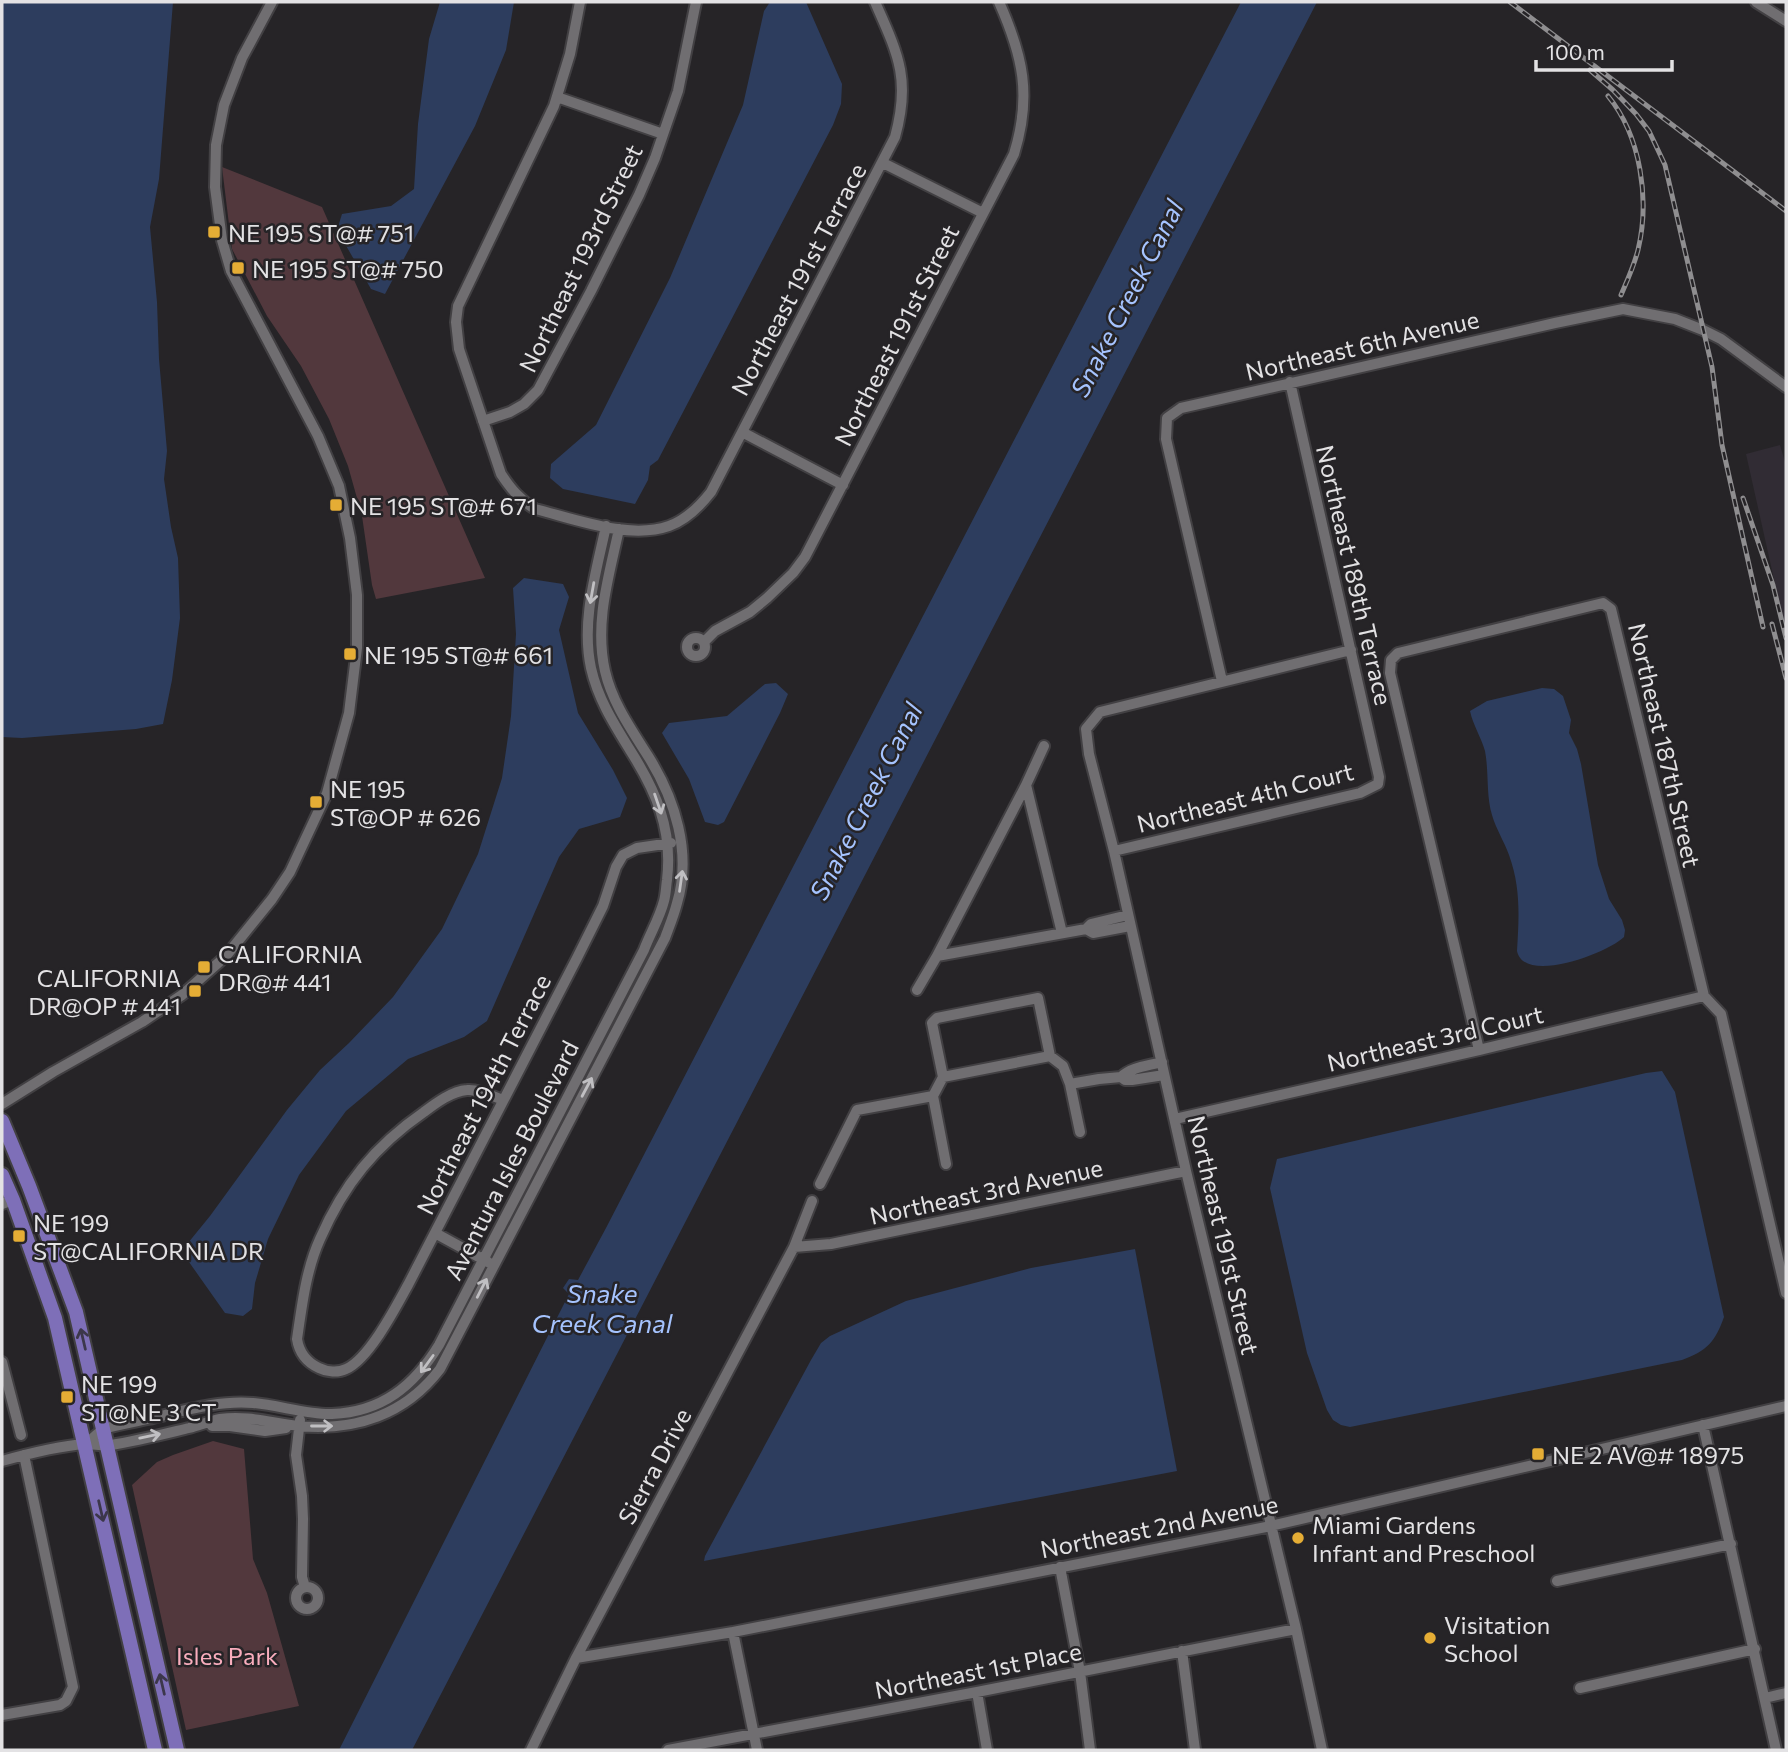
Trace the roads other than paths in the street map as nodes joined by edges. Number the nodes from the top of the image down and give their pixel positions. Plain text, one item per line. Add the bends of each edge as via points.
1 (272, 2) edge
2 (580, 2) edge
3 (696, 2) edge
4 (875, 2) edge
5 (999, 2) edge
6 (1756, 2) edge
7 (1786, 21) edge
8 (557, 97) junction
9 (663, 134) junction
10 (883, 163) junction
11 (983, 213) junction
12 (1290, 382) junction
13 (1786, 387) edge
14 (484, 421) junction
15 (742, 432) junction
16 (843, 485) junction
17 (606, 526) junction
18 (619, 529) junction
19 (704, 642) dead end
20 (1351, 650) junction
21 (1222, 681) junction
22 (1044, 746) dead end
23 (1379, 777) joint
24 (1026, 785) junction
25 (681, 841) junction
26 (667, 843) junction
27 (1114, 850) junction
28 (1129, 920) junction
29 (1062, 933) junction
30 (937, 956) junction
31 (917, 990) dead end
32 (1704, 996) junction
33 (1479, 1050) junction
34 (1050, 1056) junction
35 (1162, 1062) junction
36 (1164, 1075) junction
37 (943, 1077) junction
38 (1121, 1077) junction
39 (1070, 1084) junction
40 (933, 1096) junction
41 (503, 1100) junction
42 (2, 1104) edge
43 (1175, 1119) junction
44 (2, 1121) edge
45 (1080, 1132) dead end
46 (946, 1164) dead end
47 (1186, 1171) junction
48 (2, 1175) edge
49 (820, 1184) dead end
50 (812, 1200) dead end
51 (7, 1202) edge
52 (435, 1233) junction
53 (794, 1247) junction
54 (484, 1260) junction
55 (494, 1265) junction
56 (1786, 1293) edge
57 (2, 1362) edge
58 (6, 1397) edge
59 (1786, 1406) edge
60 (301, 1410) junction
61 (1703, 1425) junction
62 (299, 1426) junction
63 (104, 1429) junction
64 (20, 1435) dead end
65 (86, 1444) junction
66 (108, 1446) junction
67 (24, 1455) junction
68 (2, 1461) edge
69 (1271, 1526) junction
70 (1731, 1544) junction
71 (1060, 1567) junction
72 (1558, 1581) dead end
73 (305, 1587) dead end
74 (1296, 1629) junction
75 (733, 1632) junction
76 (1755, 1649) junction
77 (1182, 1651) junction
78 (576, 1658) junction
79 (1080, 1672) junction
80 (1580, 1688) dead end
81 (977, 1692) junction
82 (1786, 1693) edge
83 (1765, 1698) junction
84 (2, 1715) edge
85 (753, 1734) junction
86 (155, 1750) edge
87 (177, 1750) edge
88 (530, 1750) edge
89 (668, 1750) edge
90 (757, 1750) edge
91 (987, 1750) edge
92 (1090, 1750) edge
93 (1195, 1750) edge
94 (1322, 1750) edge
95 (1776, 1750) edge

1 - 42 street via 242,58 224,105 216,145 215,187 231,271 318,436 339,486 357,595 357,648 349,713 327,793 290,872 226,956 142,1022
2 - 8 street
3 - 9 street, Northeast 193rd Street via 678,91
4 - 10 street, Northeast 191st Terrace via 891,37 903,82 901,117
5 - 11 street, Northeast 191st Street via 1015,39 1025,95 1014,154
6 - 7 street
8 - 9 street
8 - 14 street via 458,306 460,349
9 - 14 street, Northeast 193rd Street via 639,195 538,390 524,404
10 - 11 street
10 - 15 street, Northeast 191st Terrace
11 - 16 street, Northeast 191st Street
12 - 13 street, Northeast 6th Avenue via 1623,309 1675,318 1721,339
12 - 20 street, Northeast 189th Terrace
12 - 21 street, Northeast 6th Avenue via 1181,408 1167,418 1166,439
14 - 17 street via 501,474 526,503
15 - 16 street
15 - 18 street, Northeast 191st Terrace via 711,492 679,522 641,531
16 - 19 street, Northeast 191st Street via 793,573 750,612
17 - 18 street
17 -> 26 street, Aventura Isles Boulevard via 588,617 591,667 607,712 656,797
18 - 25 street, Aventura Isles Boulevard via 601,611 605,671 612,694 669,795
20 - 21 street
20 - 23 street, Northeast 189th Terrace
21 - 27 street, Northeast 191st Street via 1100,712 1086,729
22 - 24 street
23 - 27 street, Northeast 4th Court via 1378,784 1360,793
24 - 29 street
24 - 30 street
25 - 26 street, Northeast 194th Terrace
55 -> 25 street, Aventura Isles Boulevard via 664,938 678,901
26 - 41 street, Northeast 194th Terrace via 623,855 596,920
26 - 54 street, Aventura Isles Boulevard via 664,901 644,950
27 - 28 street, Northeast 191st Street
28 - 29 street
28 - 35 street, Northeast 191st Street
29 - 30 street
30 - 31 street
32 - 33 street, Northeast 3rd Court
32 - 33 street, Northeast 187th Street via 1611,609 1603,603 1398,653 1391,660 1390,673
32 - 56 street, Northeast 187th Street via 1721,1014
33 - 43 street, Northeast 3rd Court
34 - 37 street
34 - 37 street via 1038,998 950,1015 932,1023
34 - 39 street via 1063,1066
35 - 36 street, Northeast 191st Street
35 - 38 street
36 - 38 street via 1132,1080
36 - 43 street, Northeast 191st Street
37 - 40 street
38 - 39 street
39 - 45 street
40 - 46 street
40 - 49 street via 858,1110
41 - 52 street, Northeast 194th Terrace
41 - 52 street, Northeast 194th Terrace via 468,1090 455,1093 405,1126 354,1177 309,1270 297,1339 307,1361 331,1372 355,1364 393,1313
43 - 47 street, Northeast 191st Street
63 -> 44 main road via 76,1311
47 - 53 street, Northeast 3rd Avenue via 831,1244
47 - 69 street, Northeast 191st Street
48 - 51 main road
50 - 53 street, Sierra Drive
51 - 65 main road via 55,1318
52 - 54 street
53 - 78 street, Sierra Drive
54 - 55 street
54 -> 60 street, Aventura Isles Boulevard via 428,1364 410,1384 376,1405 352,1412
62 -> 55 street, Aventura Isles Boulevard via 359,1423 398,1408 416,1394 440,1369
57 - 58 street
58 - 64 street
59 - 61 street, Northeast 2nd Avenue
60 - 62 street
60 - 63 street, Aventura Isles Boulevard via 226,1403
61 - 69 street, Northeast 2nd Avenue
61 - 70 street
66 -> 62 street, Aventura Isles Boulevard via 217,1420
62 - 73 street via 296,1455
63 - 65 street, Aventura Isles Boulevard
63 - 66 main road
65 - 66 street, Aventura Isles Boulevard
65 - 67 street
65 -> 86 main road
87 -> 66 main road
67 - 68 street
67 - 84 street via 73,1687 60,1705
69 - 71 street, Northeast 2nd Avenue
69 - 74 street, Northeast 191st Street
70 - 72 street
70 - 76 street
71 - 75 street, Northeast 2nd Avenue
71 - 79 street
74 - 77 street, Northeast 1st Place
74 - 94 street, Northeast 191st Street
75 - 78 street, Northeast 2nd Avenue
75 - 85 street
76 - 80 street
76 - 83 street
77 - 79 street, Northeast 1st Place
77 - 93 street
78 - 88 street, Sierra Drive
79 - 81 street, Northeast 1st Place
79 - 92 street
81 - 85 street, Northeast 1st Place
81 - 91 street
82 - 83 street
83 - 95 street
85 - 89 street, Northeast 1st Place
85 - 90 street

